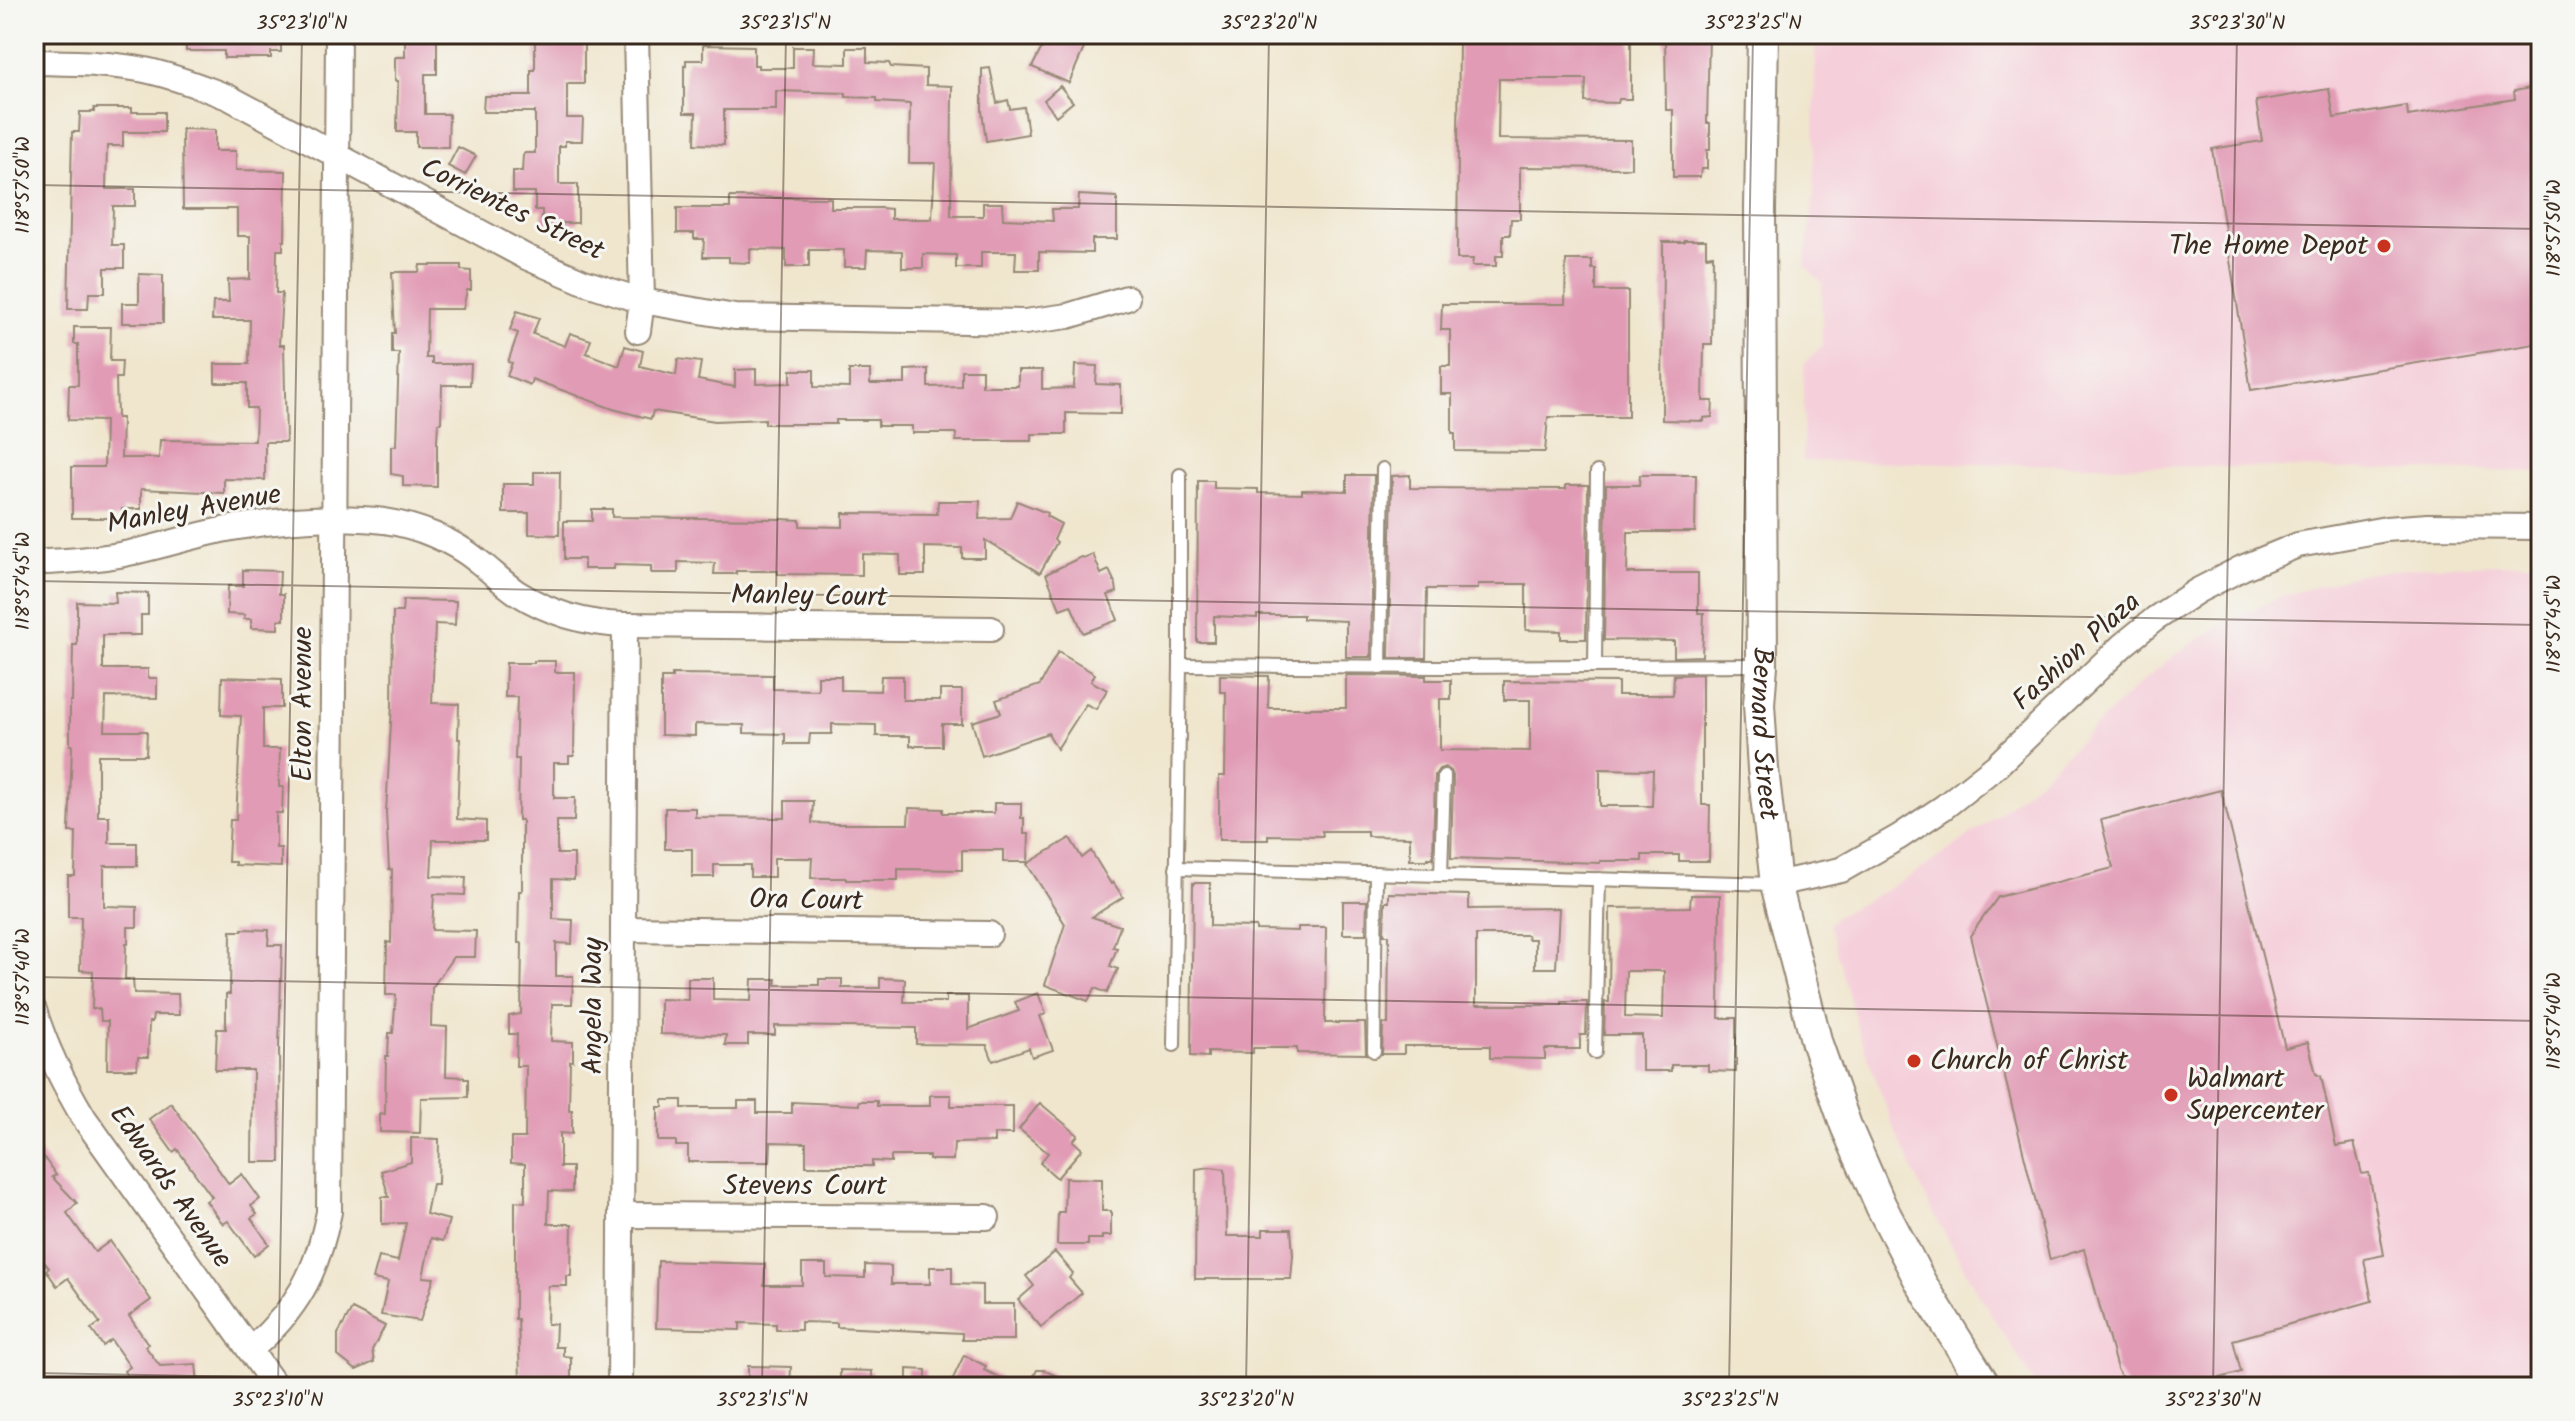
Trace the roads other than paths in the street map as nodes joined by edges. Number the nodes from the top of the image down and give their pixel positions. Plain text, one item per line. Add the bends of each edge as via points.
1 (338, 34) edge
2 (636, 34) edge
3 (1763, 34) edge
4 (34, 62) edge
5 (337, 155) junction
6 (1127, 298) dead end
7 (642, 301) junction
8 (638, 331) dead end
9 (1383, 469) dead end
10 (1597, 472) dead end
11 (1180, 475) dead end
12 (334, 519) junction
13 (2541, 527) edge
14 (34, 563) edge
15 (625, 625) junction
16 (991, 629) dead end
17 (1180, 665) junction
18 (1762, 665) junction
19 (1595, 666) junction
20 (1380, 667) junction
21 (1444, 776) dead end
22 (1176, 868) junction
23 (1376, 873) junction
24 (1441, 875) junction
25 (1599, 879) junction
26 (1776, 884) junction
27 (623, 929) junction
28 (989, 934) dead end
29 (34, 1010) edge
30 (1174, 1045) dead end
31 (1374, 1051) dead end
32 (1595, 1052) dead end
33 (621, 1215) junction
34 (987, 1217) dead end
35 (250, 1350) junction
36 (276, 1387) edge
37 (620, 1387) edge
38 (1986, 1387) edge

1 - 5 street, Elton Avenue
2 - 7 street
3 - 18 street, Bernard Street
4 - 5 street, Corrientes Street via 99,64 184,80 228,97
5 - 7 street, Corrientes Street via 526,257
5 - 12 street, Elton Avenue
6 - 7 street, Corrientes Street via 1068,316 1025,322 735,317
7 - 8 street
9 - 20 lane
10 - 19 lane
11 - 17 lane
12 - 14 street, Manley Avenue via 230,528 119,555
12 - 15 street, Manley Avenue via 416,528 447,540 547,609
12 - 35 street, Elton Avenue via 329,1212 311,1277 294,1305
13 - 26 street, Fashion Plaza via 2386,529 2298,545 2242,568 2155,619 1944,807 1841,870
15 - 16 street, Manley Court
15 - 27 street, Angela Way
17 - 20 lane
17 - 22 lane
18 - 19 lane
18 - 26 street, Bernard Street via 1763,769
19 - 20 lane
21 - 24 lane
22 - 23 lane
22 - 30 lane
23 - 24 lane
23 - 31 lane
24 - 25 lane
25 - 26 lane
25 - 32 lane
26 - 38 street, Bernard Street via 1817,1044 1846,1126 1921,1283
27 - 28 street, Ora Court
27 - 33 street, Angela Way
29 - 35 street, Edwards Avenue via 61,1079 84,1118
33 - 34 street, Stevens Court
33 - 37 street, Angela Way
35 - 36 street, Edwards Avenue

